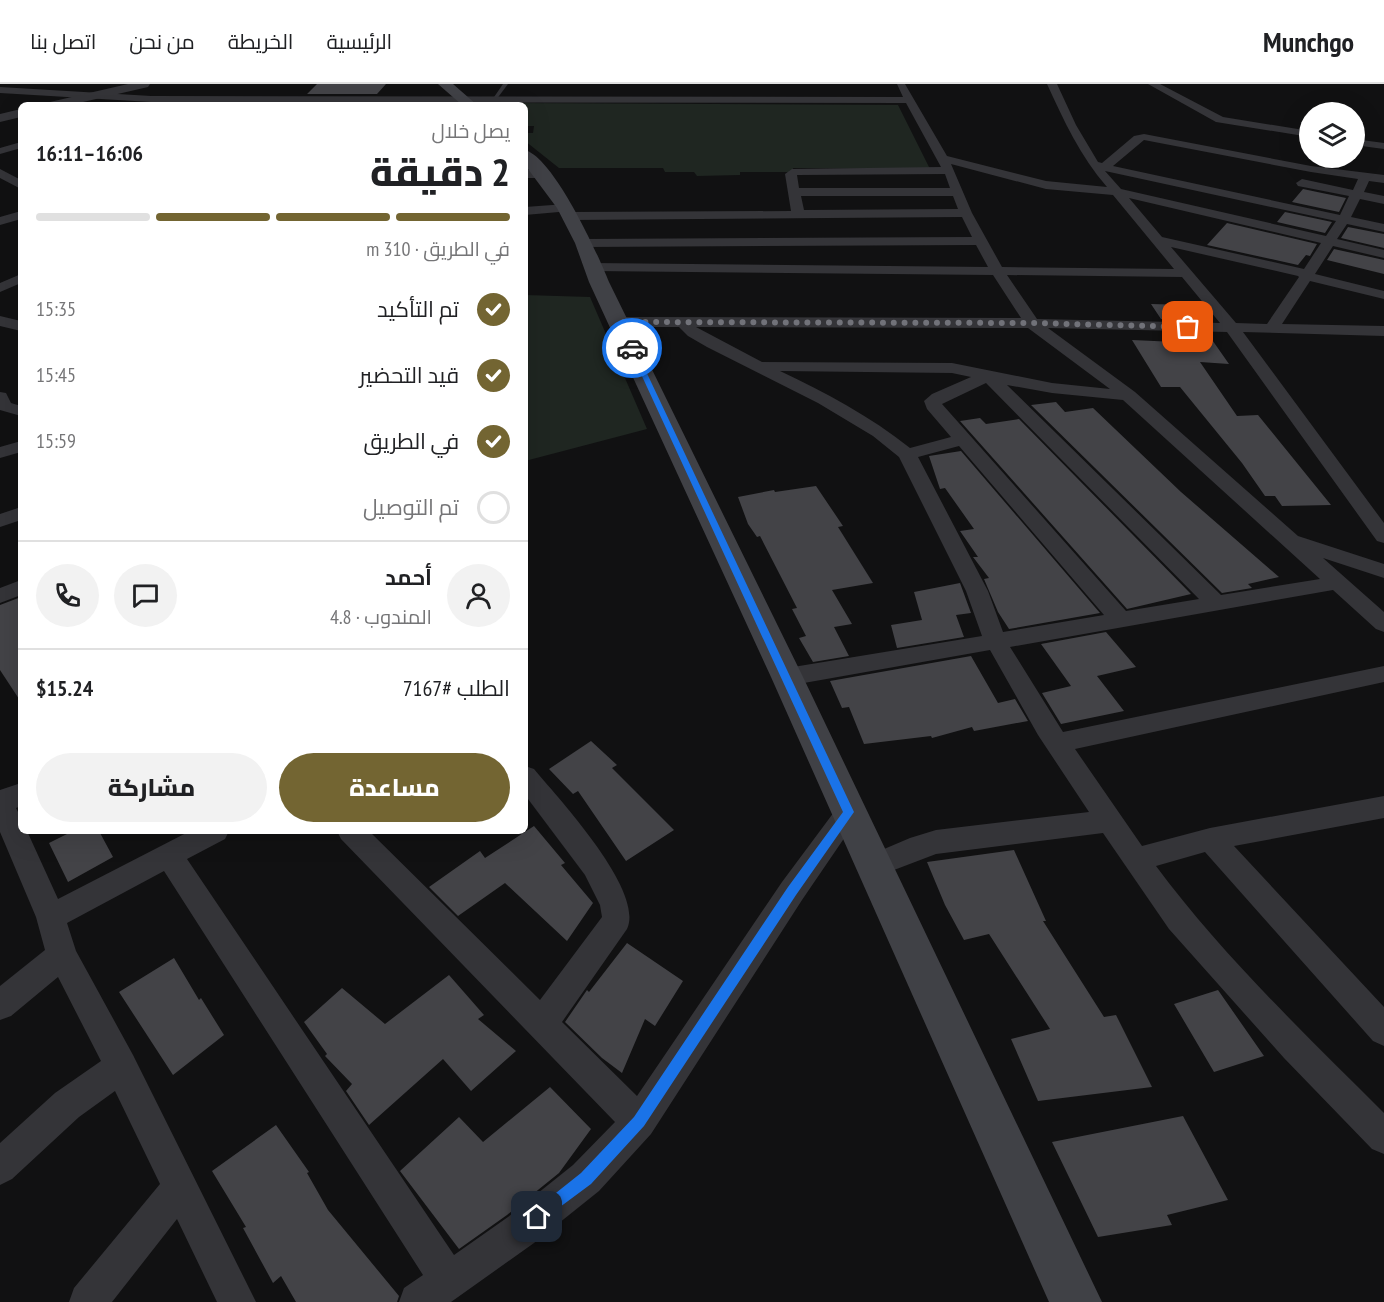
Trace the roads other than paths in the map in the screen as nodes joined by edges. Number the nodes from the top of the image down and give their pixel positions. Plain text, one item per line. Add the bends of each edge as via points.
1 (144, 84) edge
2 (445, 84) edge
3 (506, 84) edge
4 (900, 84) edge
5 (1053, 84) edge
6 (1153, 84) edge
7 (0, 90) edge
8 (94, 95) junction
9 (124, 98) junction
10 (199, 99) junction
11 (277, 99) edge
12 (494, 99) junction
13 (908, 100) junction
14 (66, 102) edge
15 (133, 102) edge
16 (186, 102) edge
17 (339, 102) edge
18 (404, 102) edge
19 (466, 102) edge
20 (18, 114) edge
21 (0, 118) edge
22 (1220, 120) junction
23 (1230, 131) dead end
24 (1299, 132) edge
25 (1365, 143) edge
26 (1249, 144) dead end
27 (18, 146) edge
28 (1384, 146) edge
29 (0, 151) edge
30 (1204, 154) junction
31 (945, 164) junction
32 (1099, 166) junction
33 (531, 167) edge
34 (1384, 167) edge
35 (1311, 169) junction
36 (1363, 170) junction
37 (4, 171) edge
38 (1384, 179) edge
39 (18, 188) edge
40 (794, 192) junction
41 (956, 192) junction
42 (1117, 192) junction
43 (1358, 194) junction
44 (1294, 195) junction
45 (1384, 200) edge
46 (528, 213) edge
47 (966, 213) junction
48 (798, 215) junction
49 (18, 216) edge
50 (1344, 219) junction
51 (0, 221) edge
52 (1268, 226) junction
53 (1384, 228) edge
54 (578, 233) junction
55 (1156, 240) junction
56 (982, 241) junction
57 (1330, 241) junction
58 (1384, 254) edge
59 (996, 269) junction
60 (1184, 273) junction
61 (1306, 275) junction
62 (18, 279) edge
63 (0, 288) edge
64 (1384, 295) edge
65 (0, 321) edge
66 (620, 322) junction
67 (684, 323) junction
68 (1032, 323) junction
69 (18, 325) edge
70 (1271, 328) junction
71 (1233, 329) junction
72 (1384, 331) edge
73 (755, 365) junction
74 (989, 376) junction
75 (1129, 396) junction
76 (0, 397) edge
77 (18, 410) edge
78 (962, 440) junction
79 (18, 447) edge
80 (0, 453) edge
81 (907, 454) junction
82 (18, 514) edge
83 (0, 521) edge
84 (1384, 537) edge
85 (1286, 539) junction
86 (1384, 571) edge
87 (1336, 583) junction
88 (18, 588) edge
89 (0, 596) edge
90 (1217, 604) junction
91 (1120, 619) junction
92 (1384, 624) edge
93 (995, 640) junction
94 (1384, 674) edge
95 (787, 676) junction
96 (1057, 743) junction
97 (528, 780) edge
98 (7, 799) edge
99 (1384, 807) edge
100 (849, 812) junction
101 (1109, 821) junction
102 (18, 828) edge
103 (20, 834) edge
104 (210, 834) edge
105 (354, 834) edge
106 (1210, 839) junction
107 (170, 856) junction
108 (1136, 860) junction
109 (873, 866) junction
110 (51, 917) junction
111 (62, 955) junction
112 (0, 1005) edge
113 (542, 1024) junction
114 (1384, 1030) edge
115 (121, 1067) junction
116 (639, 1122) junction
117 (1384, 1137) edge
118 (0, 1167) edge
119 (180, 1187) junction
120 (449, 1281) junction
121 (88, 1302) edge
122 (237, 1302) edge
123 (417, 1302) edge
124 (1076, 1302) edge

1 - 8 street
2 - 19 main road
3 - 12 lane
4 - 13 street
5 - 32 street via 1071,125
6 - 22 street
7 - 8 street
8 - 9 street
8 - 14 street
9 - 10 street
9 - 15 street
10 - 11 street
10 - 16 street
11 - 17 street
12 - 13 street via 666,95
12 - 19 street
13 - 31 street
17 - 18 street
18 - 19 street
20 - 21 street
22 - 23 street via 1220,125
22 - 24 street
25 - 28 street
26 - 30 street via 1220,146
27 - 29 street
30 - 32 street via 1141,137
30 - 35 street
31 - 40 street via 796,171 791,174
31 - 41 street
31 - 42 street via 1046,184
32 - 42 street
32 - 44 street
33 - 54 main road
34 - 36 street
35 - 36 street
35 - 44 street
36 - 38 street
36 - 43 street
37 - 39 street
40 - 41 street
40 - 48 street
41 - 47 street
42 - 52 street
42 - 55 street
43 - 44 street
43 - 45 street
43 - 50 street
44 - 50 street
44 - 52 street
46 - 54 street
47 - 48 street
47 - 56 street
48 - 54 street
49 - 51 street
50 - 53 street
50 - 57 street
52 - 57 street
54 - 56 street
54 - 59 street
54 - 66 main road
55 - 60 street
55 - 61 street
56 - 59 street
57 - 58 street
57 - 61 street
59 - 60 street
59 - 68 street
60 - 71 street
61 - 64 street
61 - 70 street
62 - 63 street
65 - 69 street
66 - 67 street
66 - 95 main road
67 - 68 street
67 - 73 street via 693,333
68 - 71 street
68 - 75 street
70 - 71 street
70 - 72 street
71 - 84 street
73 - 74 street via 952,368
73 - 81 street via 824,399
74 - 75 street
74 - 78 street via 933,401
74 - 90 street
75 - 85 street
76 - 77 street via 4,406
78 - 81 street
78 - 91 street
79 - 80 street
81 - 93 street via 977,591
82 - 83 street
85 - 86 street
85 - 87 street
87 - 90 street
87 - 92 street
88 - 89 street
90 - 91 street
91 - 93 street
93 - 95 street
93 - 96 street
94 - 96 street
95 - 100 main road
96 - 101 street
97 - 113 street via 602,876 618,912 617,920
98 - 102 street
99 - 106 street
100 - 109 main road
100 - 116 street
101 - 108 street
101 - 109 street via 936,842
103 - 110 street
104 - 107 street
105 - 113 street
106 - 108 street
106 - 114 street
107 - 110 street
107 - 120 street
108 - 117 street via 1187,928 1295,1047
109 - 124 main road
110 - 111 street
111 - 112 street
111 - 115 street
113 - 116 street
115 - 118 street via 67,1105
115 - 119 street
116 - 120 street via 586,1179
119 - 121 street
119 - 122 street
120 - 123 street

